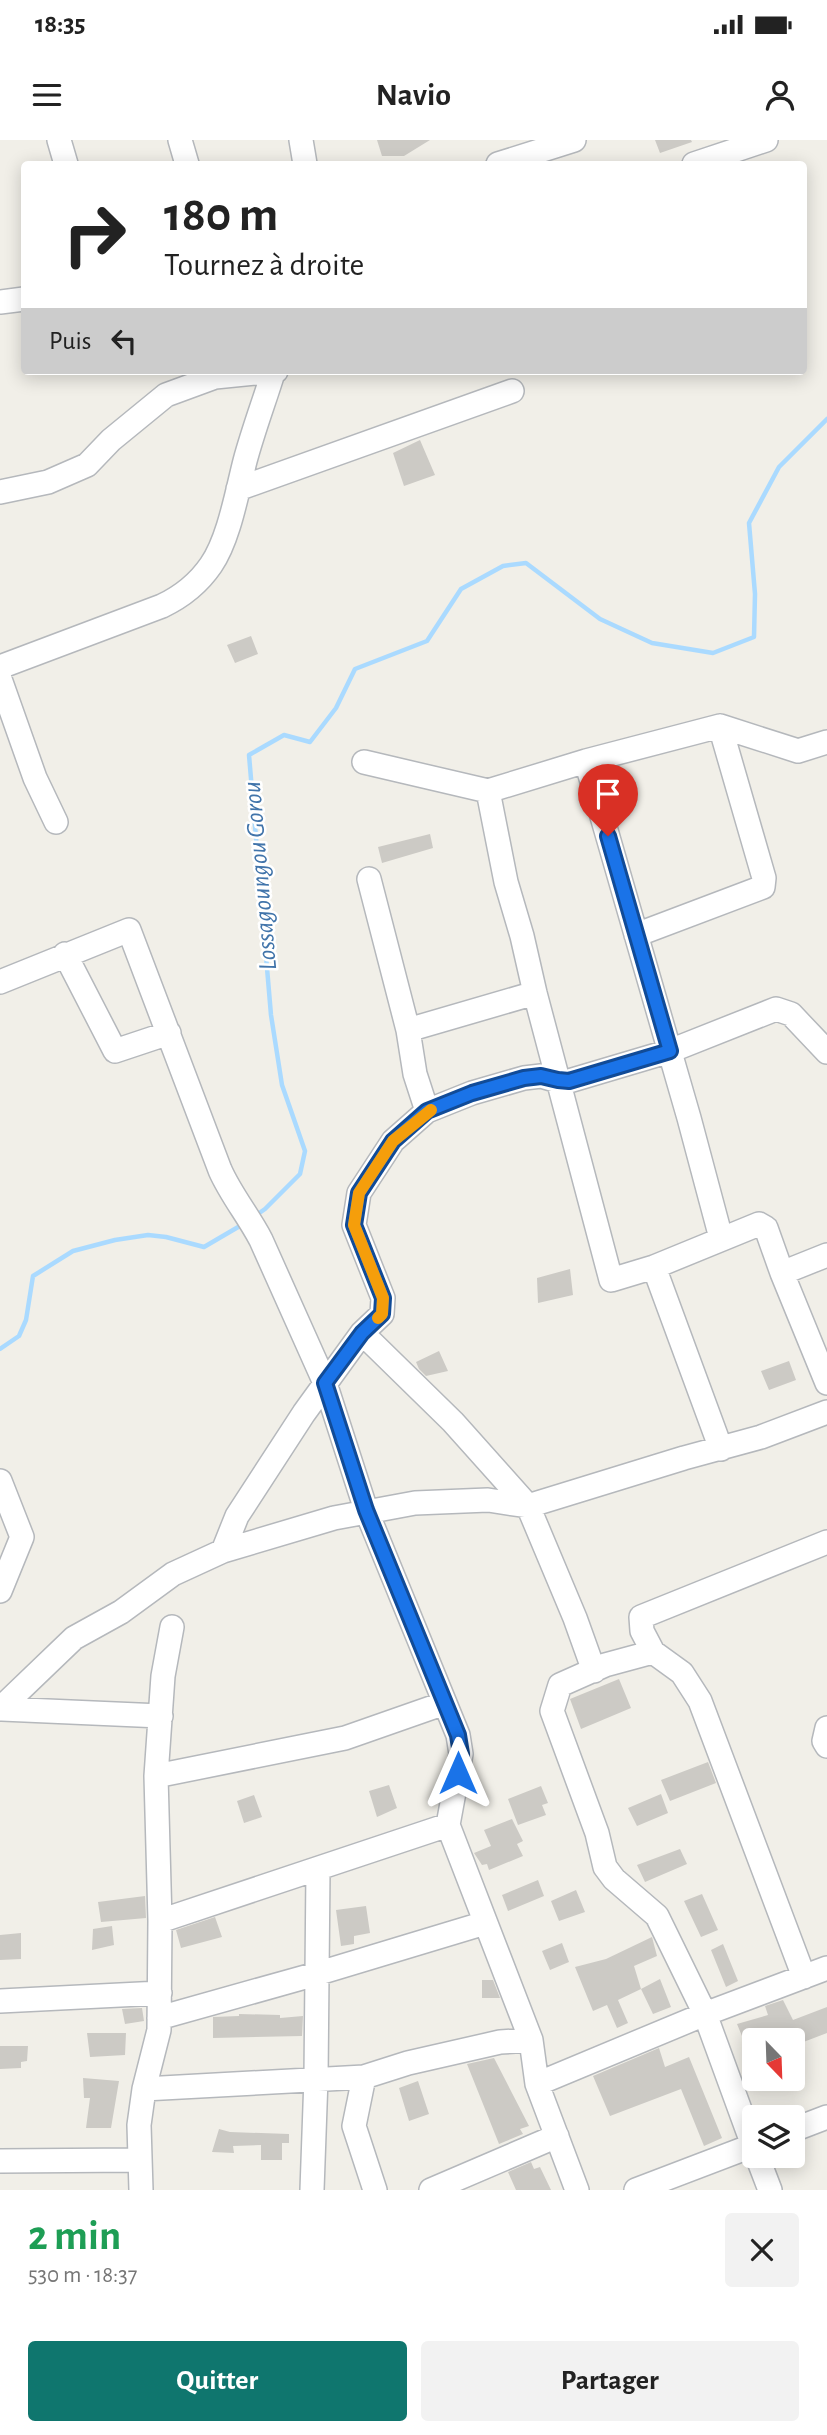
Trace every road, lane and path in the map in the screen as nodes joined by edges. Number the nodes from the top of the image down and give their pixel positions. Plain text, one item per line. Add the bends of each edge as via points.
1 (59, 140) edge
2 (180, 140) edge
3 (301, 140) edge
4 (574, 140) edge
5 (766, 140) edge
6 (65, 161) edge
7 (186, 161) edge
8 (304, 161) edge
9 (508, 161) edge
10 (703, 161) edge
11 (21, 299) edge
12 (0, 302) edge
13 (239, 375) edge
14 (274, 375) edge
15 (512, 391) dead end
16 (238, 489) junction
17 (0, 492) edge
18 (0, 667) edge
19 (0, 679) edge
20 (720, 726) junction
21 (827, 742) edge
22 (586, 761) junction
23 (364, 762) dead end
24 (488, 791) junction
25 (56, 822) dead end
26 (369, 879) dead end
27 (636, 935) junction
28 (65, 954) junction
29 (0, 982) edge
30 (535, 993) junction
31 (408, 1030) junction
32 (169, 1033) junction
33 (670, 1051) junction
34 (827, 1052) edge
35 (558, 1080) junction
36 (427, 1111) junction
37 (721, 1238) junction
38 (827, 1255) edge
39 (654, 1267) junction
40 (782, 1273) junction
41 (362, 1333) junction
42 (325, 1383) junction
43 (827, 1383) edge
44 (827, 1412) edge
45 (721, 1449) junction
46 (0, 1481) edge
47 (528, 1506) junction
48 (366, 1510) junction
49 (827, 1542) edge
50 (223, 1551) junction
51 (0, 1591) edge
52 (172, 1627) dead end
53 (653, 1652) junction
54 (594, 1671) junction
55 (445, 1703) junction
56 (1, 1709) edge
57 (161, 1716) junction
58 (827, 1728) edge
59 (827, 1746) edge
60 (156, 1776) junction
61 (448, 1825) junction
62 (318, 1870) junction
63 (160, 1921) junction
64 (485, 1923) junction
65 (827, 1968) edge
66 (316, 1974) junction
67 (804, 1977) junction
68 (160, 1993) junction
69 (0, 2001) edge
70 (705, 2014) junction
71 (159, 2018) junction
72 (531, 2040) junction
73 (364, 2077) junction
74 (316, 2078) junction
75 (537, 2084) junction
76 (144, 2089) junction
77 (742, 2114) edge
78 (827, 2117) edge
79 (805, 2125) edge
80 (557, 2136) junction
81 (742, 2153) edge
82 (138, 2160) junction
83 (0, 2161) edge
84 (761, 2168) edge
85 (141, 2190) edge
86 (312, 2190) edge
87 (375, 2190) edge
88 (431, 2190) edge
89 (577, 2190) edge
90 (636, 2190) edge
91 (769, 2190) edge

1 - 6 street
2 - 7 street
3 - 8 street
4 - 9 street
5 - 10 street
11 - 12 street
13 - 17 street via 215,377 166,395 87,465 48,482
14 - 16 street
15 - 16 street
16 - 18 street via 214,562 185,594
19 - 25 street via 35,778
20 - 21 street via 798,751
20 - 22 street
20 - 27 street via 763,887
22 - 24 street
22 - 27 street
23 - 24 street
24 - 30 street
26 - 31 street
27 - 33 street
28 - 29 street
28 - 32 street via 115,1051
28 - 32 street via 129,930
30 - 31 street
30 - 35 street
31 - 36 street
32 - 42 street via 228,1187 261,1240
33 - 34 street via 776,1009 791,1014
33 - 35 street via 569,1081
33 - 37 street
35 - 36 street via 524,1078
35 - 39 street via 611,1280
36 - 41 street via 393,1141 359,1193 354,1225 383,1298 382,1314
37 - 39 street
37 - 40 street via 759,1223 766,1228
38 - 40 street
39 - 45 street
40 - 43 street
41 - 42 street
41 - 47 street
42 - 48 street
42 - 50 street via 237,1516
44 - 45 street
45 - 47 street
46 - 51 street via 22,1537
47 - 48 street via 488,1500
47 - 54 street
48 - 50 street
48 - 55 street
49 - 53 street via 641,1617 642,1631
50 - 56 street via 173,1574 121,1612 74,1638
52 - 57 street
53 - 54 street
53 - 67 street via 682,1673 700,1701
54 - 70 street via 560,1685 552,1711 597,1833 604,1867 657,1916
55 - 60 street via 345,1738
55 - 61 street via 461,1754
56 - 57 street
57 - 60 street
58 - 59 street
60 - 63 street
61 - 62 street
61 - 64 street
62 - 63 street
62 - 66 street
63 - 68 street
64 - 66 street
64 - 72 street
65 - 67 street
66 - 71 street
66 - 74 street
67 - 70 street
68 - 69 street
68 - 71 street
70 - 75 street
70 - 77 street
71 - 76 street
72 - 73 street via 500,2042
72 - 75 street
73 - 74 street
73 - 87 street via 354,2126
74 - 76 street
74 - 86 street
75 - 80 street
76 - 82 street
78 - 79 street
80 - 88 street
80 - 89 street
81 - 90 street
82 - 83 street
82 - 85 street
84 - 91 street

